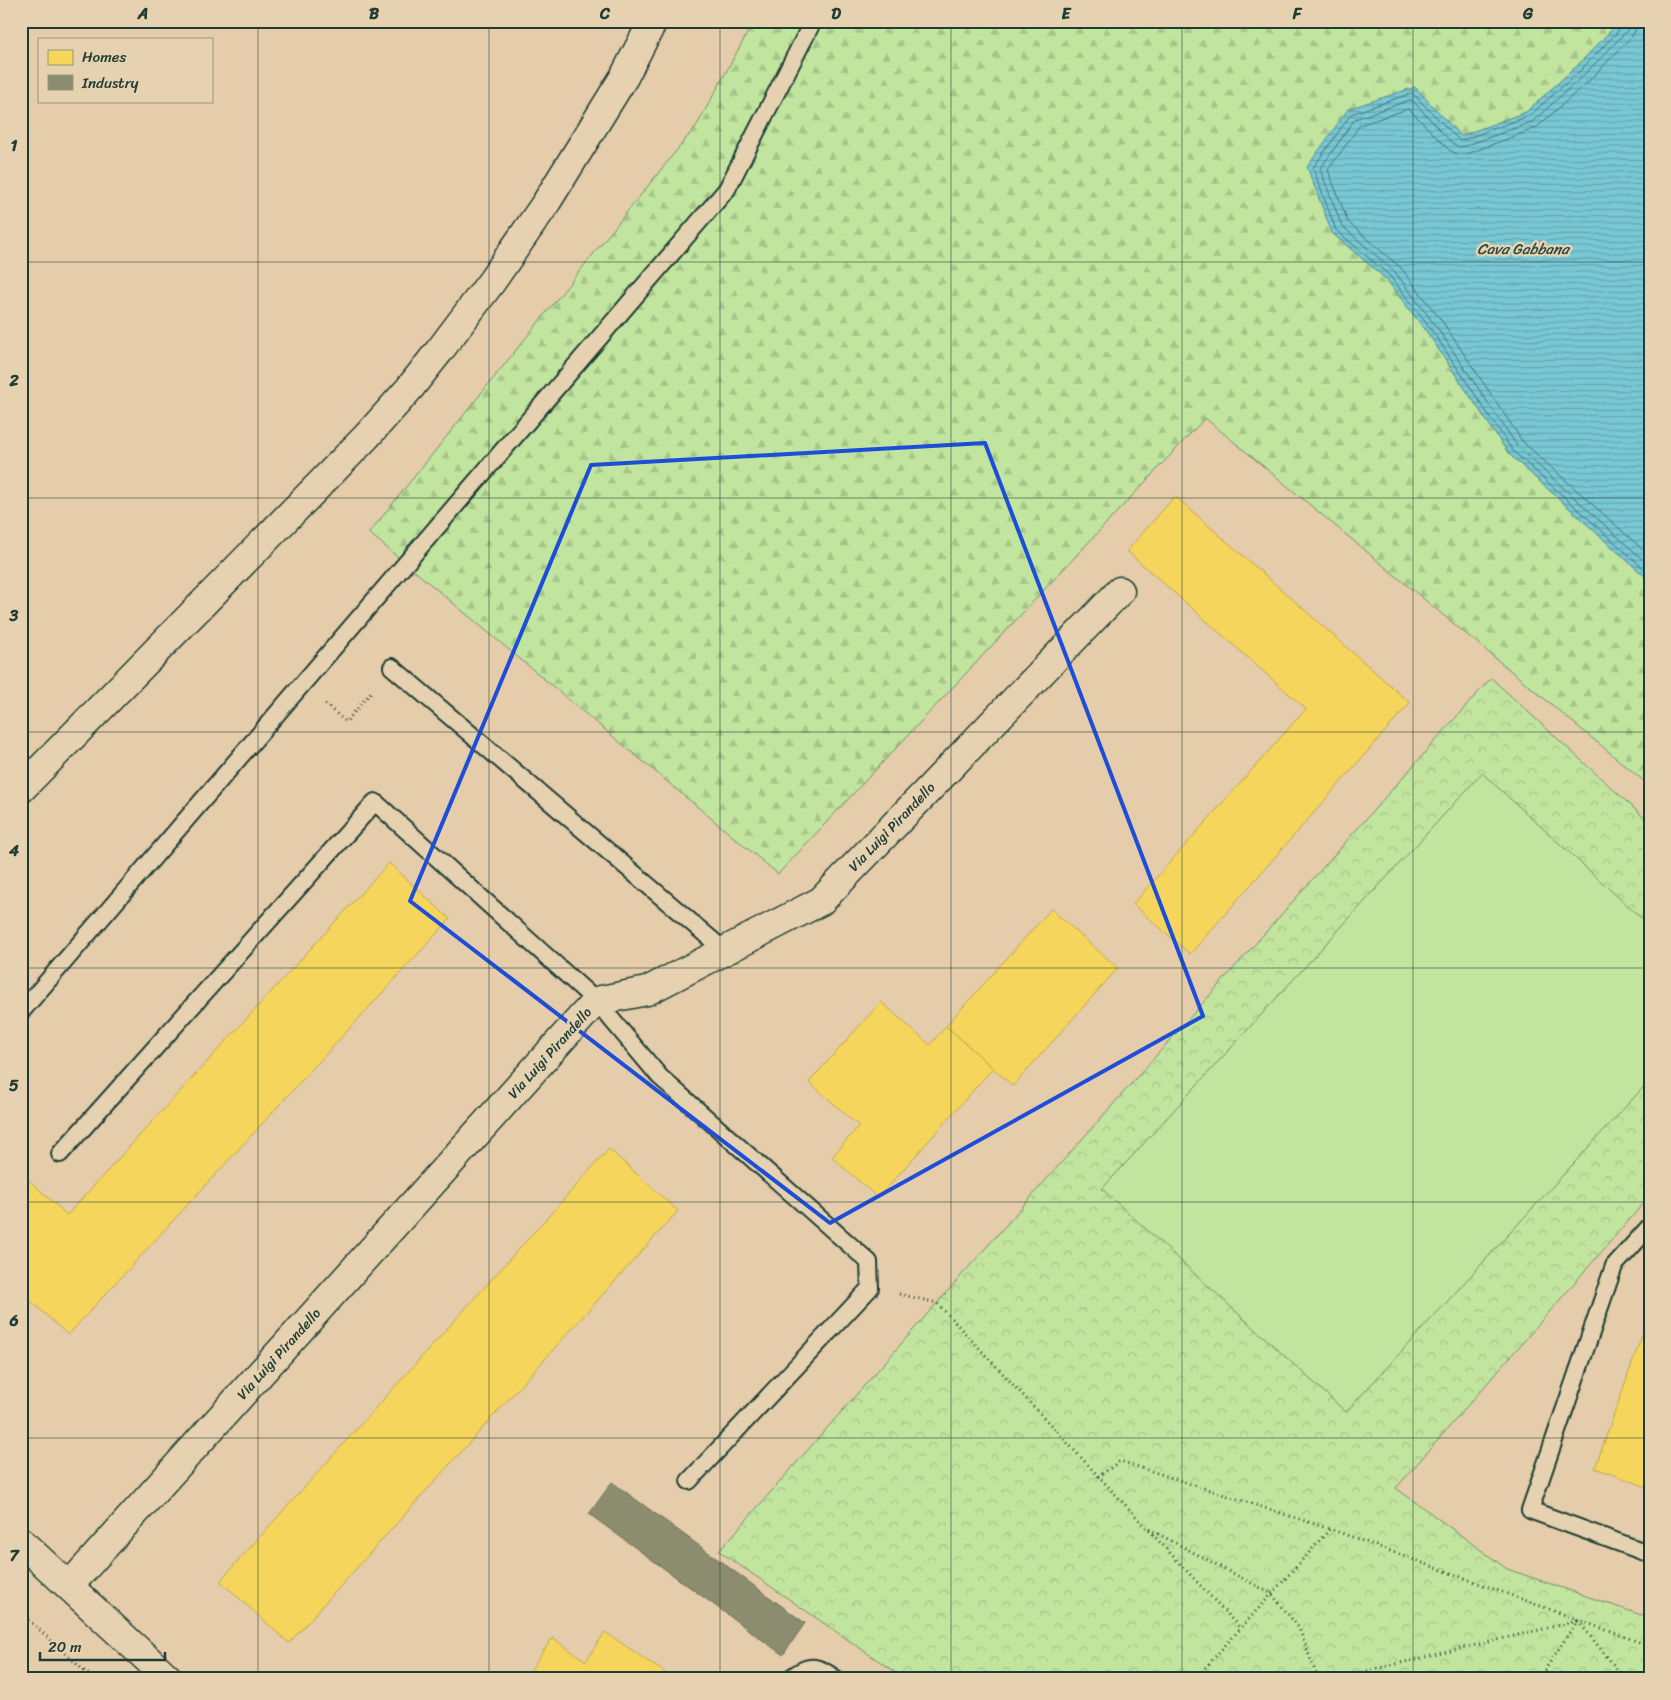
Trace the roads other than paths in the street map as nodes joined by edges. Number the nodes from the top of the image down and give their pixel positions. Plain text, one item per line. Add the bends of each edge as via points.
1 (652, 21) edge
2 (813, 21) edge
3 (1120, 592) dead end
4 (392, 667) road end
5 (21, 789) edge
6 (725, 951) junction
7 (596, 1001) junction
8 (21, 1012) edge
9 (60, 1154) dead end
10 (1650, 1226) edge
11 (689, 1481) dead end
12 (21, 1542) edge
13 (1650, 1554) edge
14 (69, 1586) junction
15 (170, 1679) edge
16 (789, 1679) edge
17 (836, 1679) edge

1 - 5 street via 624,77 546,204 409,389 367,436
2 - 8 lane via 727,189
3 - 6 street, Via Luigi Pirandello via 821,901
4 - 6 lane
6 - 7 street, Via Luigi Pirandello via 647,991
7 - 9 lane via 375,802
7 - 11 lane via 660,1078 869,1262 870,1288
7 - 14 street, Via Luigi Pirandello
10 - 13 lane via 1614,1266 1530,1510
12 - 14 street
14 - 15 street
16 - 17 lane via 804,1668 823,1669

